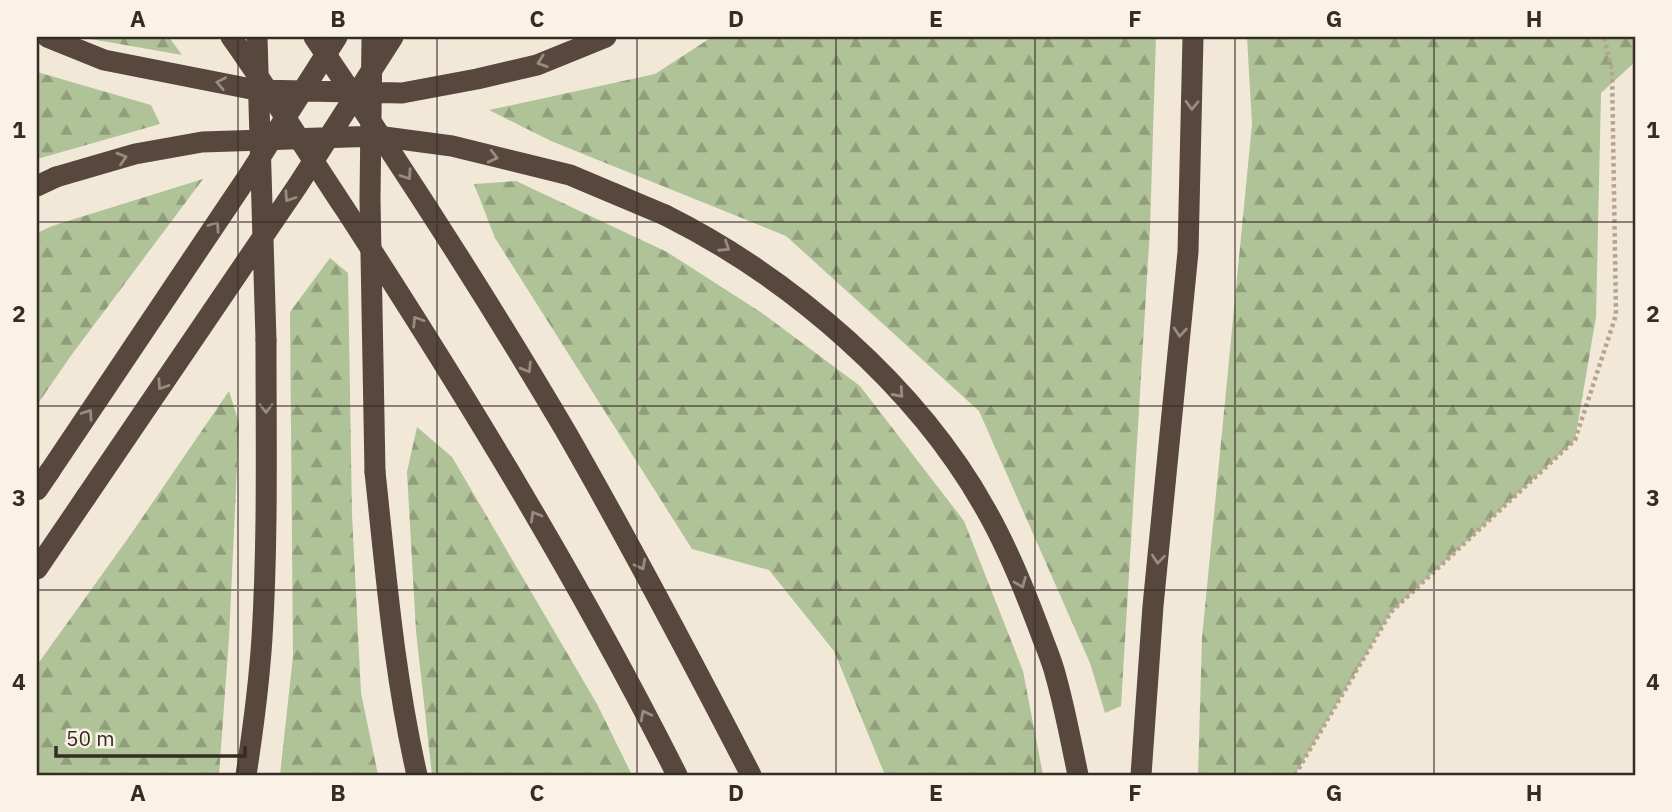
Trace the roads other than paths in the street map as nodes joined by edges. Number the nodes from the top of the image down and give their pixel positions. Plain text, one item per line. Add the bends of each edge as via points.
1 (47, 37) edge
2 (231, 37) edge
3 (257, 37) edge
4 (314, 37) edge
5 (337, 37) edge
6 (372, 37) edge
7 (393, 37) edge
8 (606, 37) edge
9 (1193, 37) edge
10 (37, 186) edge
11 (37, 490) edge
12 (37, 569) edge
13 (246, 775) edge
14 (416, 775) edge
15 (677, 775) edge
16 (751, 775) edge
17 (1079, 775) edge
18 (1142, 775) edge

8 -> 1 highway, bridge via 537,65 402,93 257,90 104,60
15 -> 2 highway via 475,414
3 -> 13 highway, bridge via 266,340 266,554 262,639
4 -> 16 highway via 426,202 564,430 631,546
11 -> 5 highway, bridge
6 - 14 highway, bridge via 375,472 393,649
7 -> 12 highway, bridge
9 -> 18 highway via 1188,252 1153,606
10 -> 17 highway, bridge via 135,154 202,142 377,136 452,146 570,175 708,236 835,330 873,365 949,453 1012,561 1056,675

